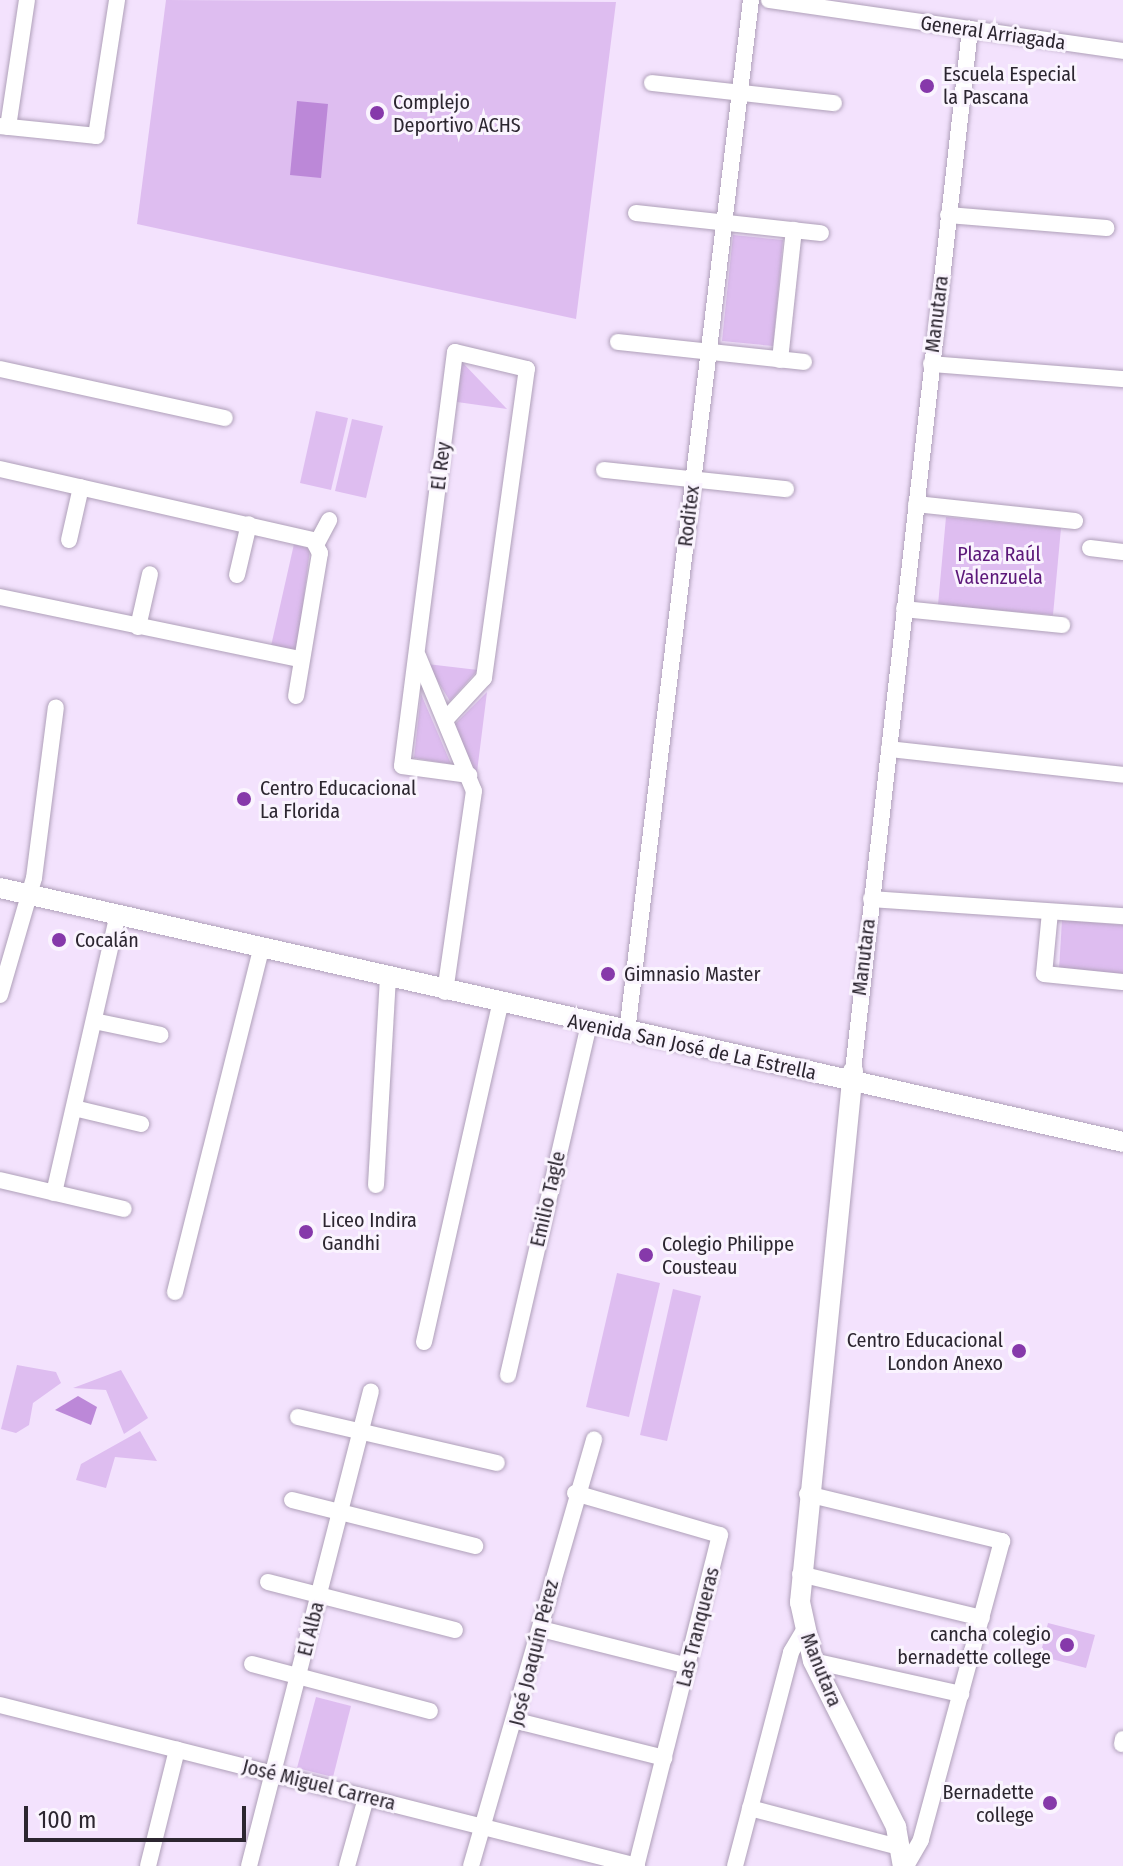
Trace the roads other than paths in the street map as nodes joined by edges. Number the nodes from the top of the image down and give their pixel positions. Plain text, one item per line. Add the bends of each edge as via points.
1 (27, 0) edge
2 (117, 0) edge
3 (751, 0) edge
4 (769, 0) edge
5 (970, 29) junction
6 (1123, 51) edge
7 (652, 83) dead end
8 (740, 92) junction
9 (834, 103) dead end
10 (4, 126) edge
11 (636, 213) dead end
12 (948, 215) junction
13 (724, 223) junction
14 (1106, 228) dead end
15 (794, 230) junction
16 (821, 233) dead end
17 (618, 342) dead end
18 (709, 352) junction
19 (780, 360) junction
20 (804, 362) dead end
21 (931, 364) junction
22 (0, 369) edge
23 (1123, 379) edge
24 (225, 418) dead end
25 (0, 469) edge
26 (604, 470) dead end
27 (693, 480) junction
28 (81, 487) junction
29 (786, 489) dead end
30 (916, 504) junction
31 (329, 520) dead end
32 (1075, 521) dead end
33 (249, 524) junction
34 (69, 540) dead end
35 (317, 543) junction
36 (1090, 548) dead end
37 (1123, 552) edge
38 (150, 574) dead end
39 (237, 575) dead end
40 (0, 597) edge
41 (904, 609) junction
42 (1062, 625) dead end
43 (138, 627) junction
44 (417, 654) junction
45 (299, 659) junction
46 (296, 696) dead end
47 (56, 707) dead end
48 (446, 719) junction
49 (889, 749) junction
50 (469, 775) junction
51 (1123, 775) edge
52 (0, 888) edge
53 (28, 894) junction
54 (871, 899) junction
55 (1050, 912) junction
56 (118, 914) junction
57 (1123, 916) edge
58 (262, 946) junction
59 (388, 979) junction
60 (1123, 982) edge
61 (446, 986) junction
62 (0, 995) edge
63 (500, 1004) junction
64 (94, 1021) junction
65 (589, 1024) junction
66 (628, 1026) junction
67 (161, 1035) dead end
68 (852, 1076) junction
69 (74, 1108) junction
70 (141, 1124) dead end
71 (1123, 1130) edge
72 (1123, 1142) edge
73 (0, 1180) edge
74 (376, 1185) dead end
75 (54, 1193) junction
76 (124, 1209) dead end
77 (175, 1292) dead end
78 (424, 1342) dead end
79 (508, 1375) dead end
80 (371, 1391) dead end
81 (298, 1417) dead end
82 (362, 1429) junction
83 (594, 1439) dead end
84 (497, 1463) dead end
85 (575, 1493) junction
86 (807, 1494) junction
87 (292, 1500) dead end
88 (340, 1512) junction
89 (475, 1546) dead end
90 (800, 1574) junction
91 (268, 1582) dead end
92 (319, 1595) junction
93 (982, 1618) junction
94 (541, 1629) junction
95 (455, 1630) dead end
96 (804, 1630) junction
97 (813, 1661) junction
98 (252, 1664) dead end
99 (688, 1666) junction
100 (298, 1677) junction
101 (961, 1694) junction
102 (0, 1705) edge
103 (430, 1711) dead end
104 (517, 1721) junction
105 (177, 1750) junction
106 (664, 1758) junction
107 (274, 1774) junction
108 (366, 1798) junction
109 (750, 1808) junction
110 (482, 1827) junction
111 (903, 1860) edge
112 (617, 1864) edge
113 (148, 1866) edge
114 (249, 1866) edge
115 (347, 1866) edge
116 (471, 1866) edge
117 (637, 1866) edge
118 (735, 1866) edge

1 - 10 street
2 - 10 street via 96,136
3 - 8 street, Roditex
4 - 5 street, General Arriagada
5 - 6 street, General Arriagada
5 - 12 street, Manutara
7 - 8 street
8 - 9 street
8 - 13 street, Roditex
11 - 13 street
12 - 14 street
12 - 21 street, Manutara
13 - 15 street
13 - 18 street, Roditex
15 - 16 street
15 - 19 street
17 - 18 street
18 - 19 street
18 - 27 street, Roditex
19 - 20 street
21 - 23 street
21 - 30 street, Manutara
22 - 24 street
25 - 28 street
26 - 27 street
27 - 29 street
27 - 66 street, Roditex
28 - 33 street
28 - 34 street
30 - 32 street
30 - 41 street, Manutara
31 - 35 street
33 - 35 street
33 - 39 street
35 - 45 street
36 - 37 street
38 - 43 street
40 - 43 street
41 - 42 street
41 - 49 street, Manutara
43 - 45 street
44 - 48 street
44 - 48 street, El Rey via 455,352 527,369 484,678
44 - 50 street, El Rey via 402,766
45 - 46 street
47 - 53 street
48 - 50 street
49 - 51 street
49 - 54 street, Manutara
50 - 61 street via 474,791
52 - 53 main road, Avenida San José de La Estrella
53 - 56 main road, Avenida San José de La Estrella
53 - 62 street
54 - 55 street
54 - 68 street, Manutara
55 - 57 street
55 - 60 street via 1044,974
56 - 58 main road, Avenida San José de La Estrella
56 - 64 street
58 - 59 main road, Avenida San José de La Estrella
58 - 61 main road, Avenida San José de La Estrella via 290,945
58 - 77 street
59 - 61 main road, Avenida San José de La Estrella
59 - 74 street
61 - 63 main road, Avenida San José de La Estrella
61 - 66 main road, Avenida San José de La Estrella
63 - 65 main road, Avenida San José de La Estrella
63 - 78 street
64 - 67 street
64 - 69 street
65 - 66 main road, Avenida San José de La Estrella
65 - 79 street, Emilio Tagle
66 - 68 main road, Avenida San José de La Estrella
68 - 71 main road, Avenida San José de La Estrella
68 - 72 main road, Avenida San José de La Estrella
68 - 86 main road, Manutara
69 - 70 street
69 - 75 street
73 - 75 street
75 - 76 street
80 - 82 street, El Alba
81 - 82 street
82 - 84 street
82 - 88 street, El Alba
83 - 85 street, José Joaquín Pérez
85 - 94 street, José Joaquín Pérez
85 - 99 street, Las Tranqueras via 719,1532
86 - 90 main road, Manutara
86 - 93 street via 1002,1541
87 - 88 street
88 - 89 street
88 - 92 street, El Alba
90 - 93 street
90 - 96 main road, Manutara
91 - 92 street
92 - 95 street
92 - 100 street, El Alba
93 - 101 street
94 - 99 street
94 - 104 street, José Joaquín Pérez
96 - 97 main road, Manutara
96 - 109 street via 791,1652
97 - 101 street
97 - 111 main road, Manutara
98 - 100 street
99 - 106 street, Las Tranqueras
100 - 103 street
100 - 107 street, El Alba
101 - 111 street via 921,1840
102 - 105 street, José Miguel Carrera
104 - 106 street
104 - 110 street, José Joaquín Pérez
105 - 107 street, José Miguel Carrera
105 - 113 street
106 - 117 street, Las Tranqueras
107 - 108 street, José Miguel Carrera
107 - 114 street, El Alba
108 - 110 street, José Miguel Carrera
108 - 115 street
109 - 111 street
109 - 118 street
110 - 112 street, José Miguel Carrera
110 - 116 street, José Joaquín Pérez
112 - 117 street, José Miguel Carrera

